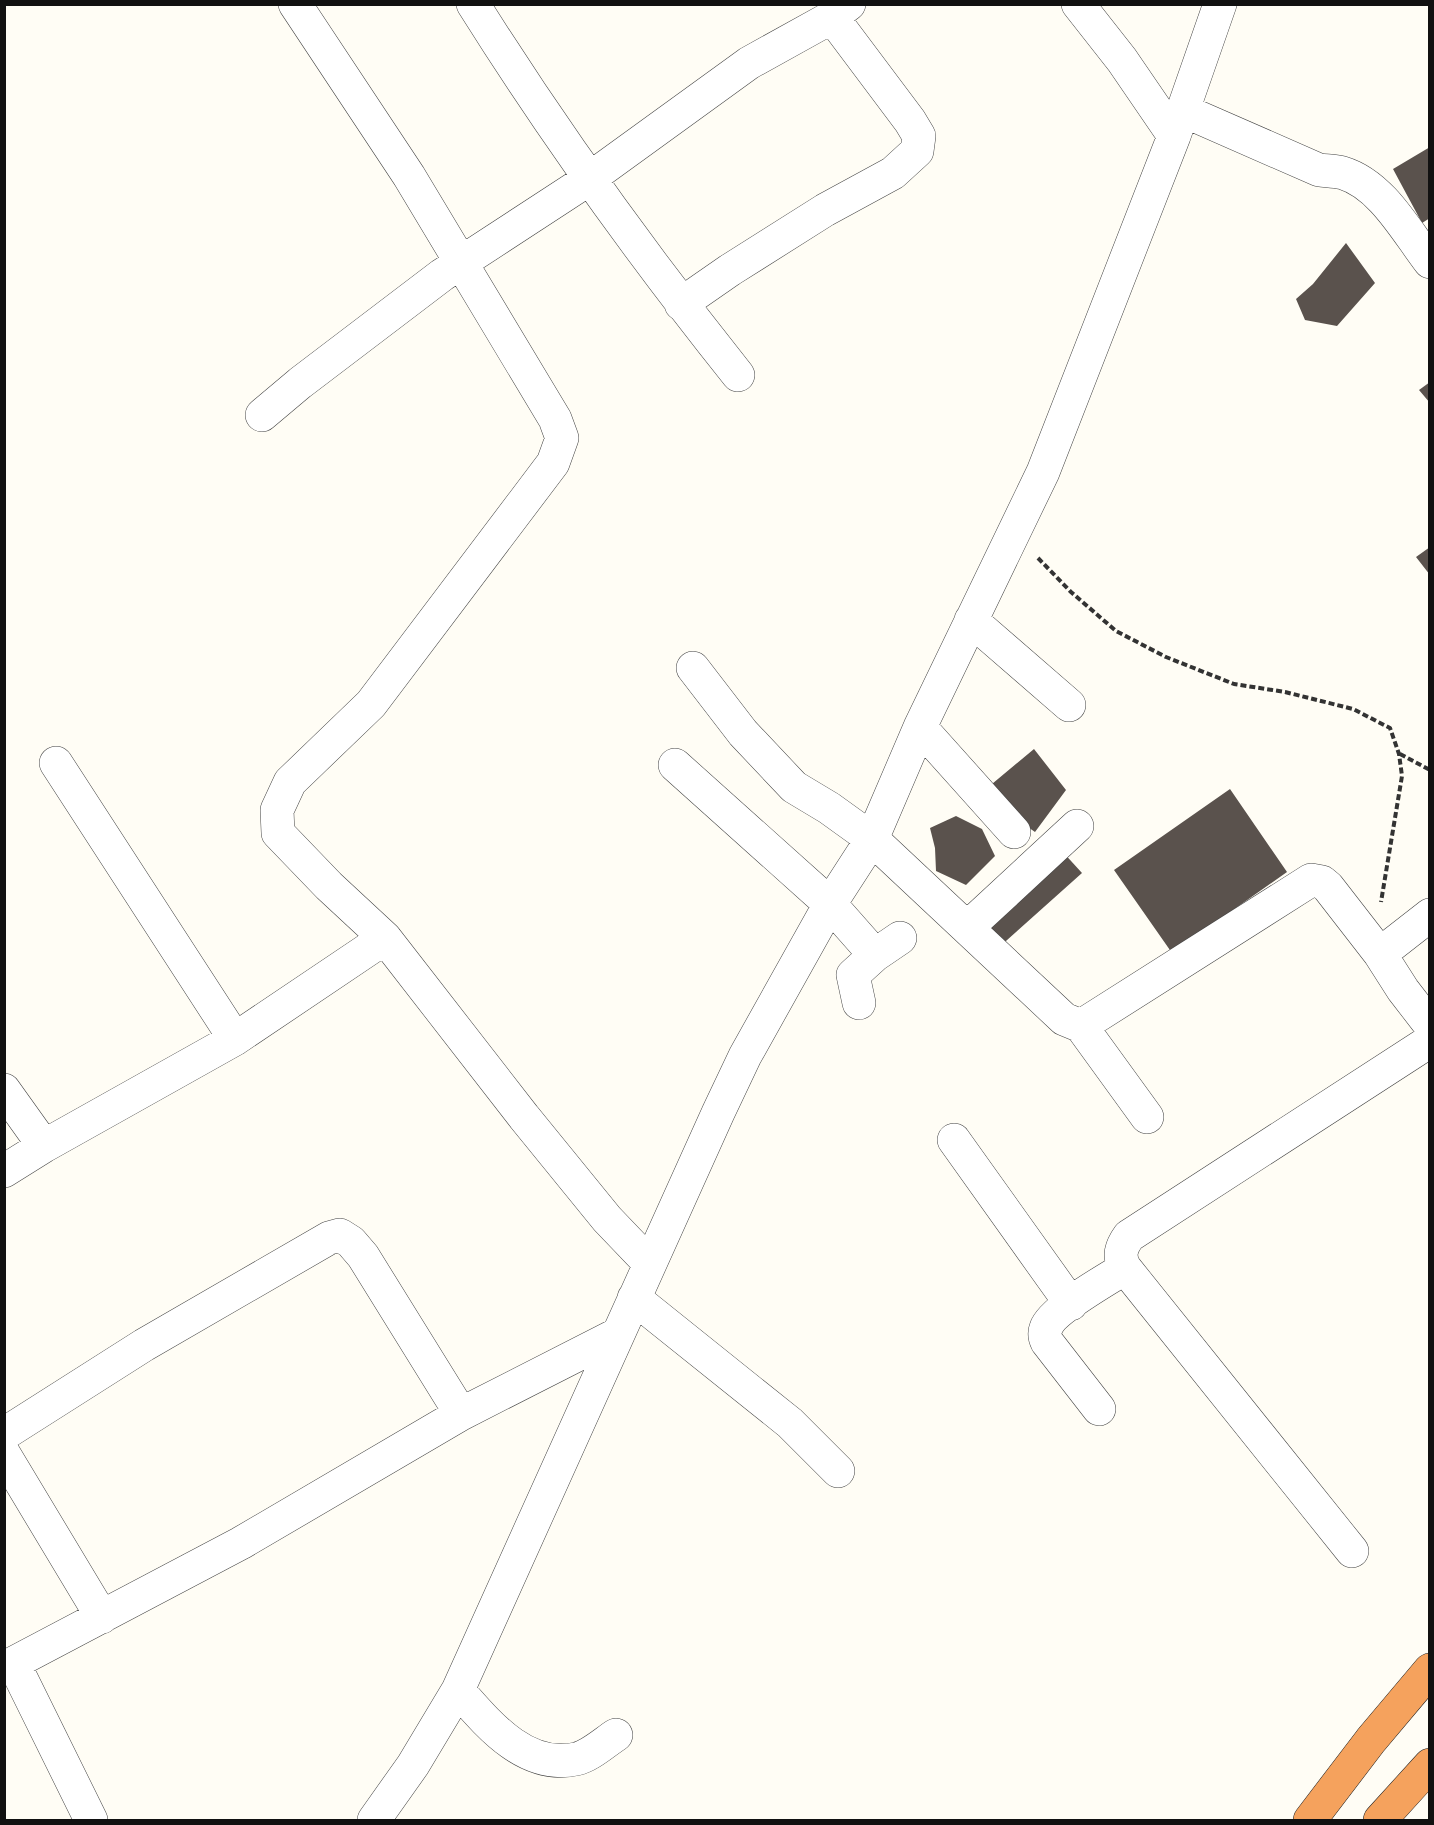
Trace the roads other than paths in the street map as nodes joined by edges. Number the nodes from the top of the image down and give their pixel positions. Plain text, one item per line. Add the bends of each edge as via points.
1 (295, 4) edge
2 (473, 4) edge
3 (1078, 4) edge
4 (1220, 4) edge
5 (840, 10) edge
6 (1178, 123) junction
7 (590, 179) junction
8 (1430, 262) edge
9 (462, 264) junction
10 (681, 304) junction
11 (738, 375) dead end
12 (262, 415) dead end
13 (971, 621) junction
14 (693, 668) dead end
15 (1069, 705) dead end
16 (920, 727) junction
17 (56, 763) dead end
18 (675, 765) dead end
19 (1077, 826) dead end
20 (1014, 832) dead end
21 (872, 838) junction
22 (830, 904) junction
23 (1430, 915) edge
24 (968, 927) junction
25 (385, 938) junction
26 (1376, 950) junction
27 (860, 1003) dead end
28 (1430, 1025) edge
29 (1081, 1026) junction
30 (235, 1039) junction
31 (1430, 1041) edge
32 (4, 1090) edge
33 (1147, 1117) dead end
34 (954, 1140) dead end
35 (44, 1146) junction
36 (4, 1171) edge
37 (650, 1264) junction
38 (1125, 1268) junction
39 (634, 1298) junction
40 (1071, 1304) junction
41 (618, 1334) junction
42 (1100, 1409) dead end
43 (461, 1414) junction
44 (4, 1434) edge
45 (4, 1454) edge
46 (838, 1471) dead end
47 (1352, 1551) dead end
48 (102, 1617) junction
49 (9, 1666) edge
50 (1430, 1670) edge
51 (458, 1690) junction
52 (616, 1735) dead end
53 (1430, 1765) edge
54 (91, 1821) edge
55 (374, 1821) edge
56 (1310, 1821) edge
57 (1380, 1821) edge

1 - 9 street
2 - 7 street
3 - 6 street
4 - 6 street
5 - 7 street via 749,63
5 - 10 street via 919,136 917,151 893,173 825,210
6 - 8 street via 1319,170 1342,173 1365,184 1388,206
6 - 13 street via 1043,472
7 - 9 street
7 - 10 street
9 - 12 street via 442,275
9 - 25 street via 555,419 562,438 553,463 371,704 290,782 277,810 278,832
10 - 11 street
13 - 15 street
13 - 16 street
14 - 21 street via 743,733 794,787
16 - 20 street
16 - 21 street
17 - 30 street
18 - 22 street
19 - 24 street
21 - 22 street
21 - 24 street
22 - 27 street via 888,946 853,975
22 - 37 street via 745,1056
23 - 26 street
24 - 29 street via 1058,1015
25 - 30 street
25 - 37 street via 524,1117 607,1219
26 - 28 street
26 - 29 street via 1328,887 1311,880
29 - 33 street
30 - 35 street
31 - 38 street via 1129,1236 1120,1255
32 - 35 street
34 - 40 street
35 - 36 street
37 - 39 street
38 - 40 street
38 - 47 street
39 - 41 street
39 - 46 street via 790,1423
40 - 42 street via 1052,1319 1045,1336
41 - 43 street
41 - 51 street
43 - 44 street via 363,1256 340,1235 144,1345
43 - 48 street via 241,1543
45 - 48 street
48 - 49 street
49 - 54 street
50 - 56 highway
51 - 52 street via 495,1732 523,1751 551,1761 578,1758
51 - 55 street
53 - 57 highway

